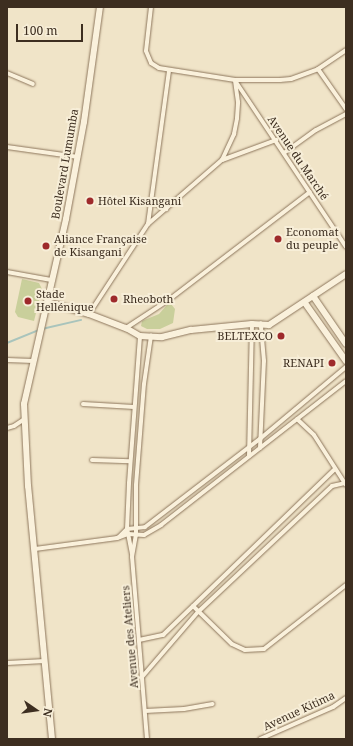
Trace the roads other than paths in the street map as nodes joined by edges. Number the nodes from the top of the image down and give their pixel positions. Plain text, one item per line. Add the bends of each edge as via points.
1 (100, 7) edge
2 (151, 7) edge
3 (346, 50) edge
4 (318, 69) junction
5 (169, 71) junction
6 (7, 74) edge
7 (235, 80) junction
8 (33, 84) dead end
9 (346, 109) edge
10 (346, 114) edge
11 (276, 140) junction
12 (7, 147) edge
13 (284, 153) junction
14 (78, 157) junction
15 (222, 160) junction
16 (310, 192) junction
17 (151, 202) junction
18 (166, 209) junction
19 (148, 224) junction
20 (346, 247) edge
21 (7, 272) edge
22 (346, 274) edge
23 (51, 280) junction
24 (313, 296) junction
25 (47, 302) junction
26 (305, 303) junction
27 (89, 314) junction
28 (261, 323) junction
29 (252, 324) junction
30 (126, 328) junction
31 (140, 336) junction
32 (151, 336) junction
33 (346, 344) edge
34 (7, 360) edge
35 (33, 361) junction
36 (346, 361) edge
37 (346, 367) edge
38 (346, 381) edge
39 (83, 404) dead end
40 (134, 407) junction
41 (297, 419) junction
42 (23, 420) junction
43 (7, 428) edge
44 (261, 438) junction
45 (249, 446) junction
46 (260, 448) junction
47 (249, 456) junction
48 (92, 460) dead end
49 (130, 461) junction
50 (335, 469) junction
51 (346, 484) edge
52 (296, 506) junction
53 (302, 515) junction
54 (127, 529) junction
55 (136, 529) junction
56 (128, 534) junction
57 (136, 535) junction
58 (117, 538) junction
59 (34, 549) junction
60 (132, 557) junction
61 (346, 585) edge
62 (193, 606) junction
63 (198, 612) junction
64 (139, 640) junction
65 (46, 660) junction
66 (7, 663) edge
67 (142, 677) junction
68 (346, 698) edge
69 (213, 704) dead end
70 (145, 711) junction
71 (52, 739) edge
72 (147, 739) edge
73 (260, 739) edge

1 - 14 street, Boulevard Lumumba
2 - 5 street via 146,51 148,58 158,68
3 - 4 street
4 - 7 street via 291,79
4 - 9 street
5 - 7 street
5 - 17 street
6 - 8 street
7 - 11 street, Avenue du Marché
7 - 15 street via 238,102 236,124 230,147
10 - 13 street via 316,130
11 - 13 street, Avenue du Marché
11 - 15 street
12 - 14 street
13 - 16 street, Avenue du Marché
14 - 23 street, Boulevard Lumumba
15 - 18 street
16 - 20 street, Avenue du Marché
16 - 30 street via 170,299
17 - 18 street
17 - 19 street
18 - 19 street
19 - 27 street
21 - 23 street
22 - 24 street
23 - 25 street, Boulevard Lumumba
24 - 26 street
24 - 33 street
25 - 27 street
25 - 35 street, Boulevard Lumumba
26 - 28 street via 269,325
26 - 36 street
27 - 30 street
28 - 29 street
28 - 44 street via 264,361
29 - 32 street via 191,330 162,338
29 - 45 street
30 - 31 street
31 - 32 street
31 - 40 street
32 - 55 street, Avenue des Ateliers via 137,470
34 - 35 street
35 - 42 street, Boulevard Lumumba via 25,393
37 - 44 street
38 - 41 street
39 - 40 street
40 - 49 street
41 - 46 street
41 - 50 street via 314,435
42 - 43 street
42 - 59 street, Boulevard Lumumba
44 - 45 street
44 - 46 street
45 - 47 street
45 - 55 street via 145,527
46 - 47 street
47 - 57 street via 161,525 144,535
48 - 49 street
49 - 54 street
50 - 51 street
50 - 52 street
51 - 53 street via 332,486
52 - 53 street
52 - 62 street
53 - 63 street
54 - 55 street
54 - 56 street
54 - 58 street
55 - 57 street, Avenue des Ateliers
56 - 57 street
56 - 58 street
56 - 60 street
57 - 60 street, Avenue des Ateliers
58 - 59 street
59 - 65 street, Boulevard Lumumba
60 - 64 street, Avenue des Ateliers
61 - 63 street via 264,648 245,650 232,644
62 - 63 street
62 - 64 street via 163,635
63 - 67 street
64 - 67 street, Avenue des Ateliers
65 - 66 street
65 - 71 street, Boulevard Lumumba
67 - 70 street, Avenue des Ateliers
68 - 73 street, Avenue Kitima via 333,707
69 - 70 street via 184,709
70 - 72 street, Avenue des Ateliers

